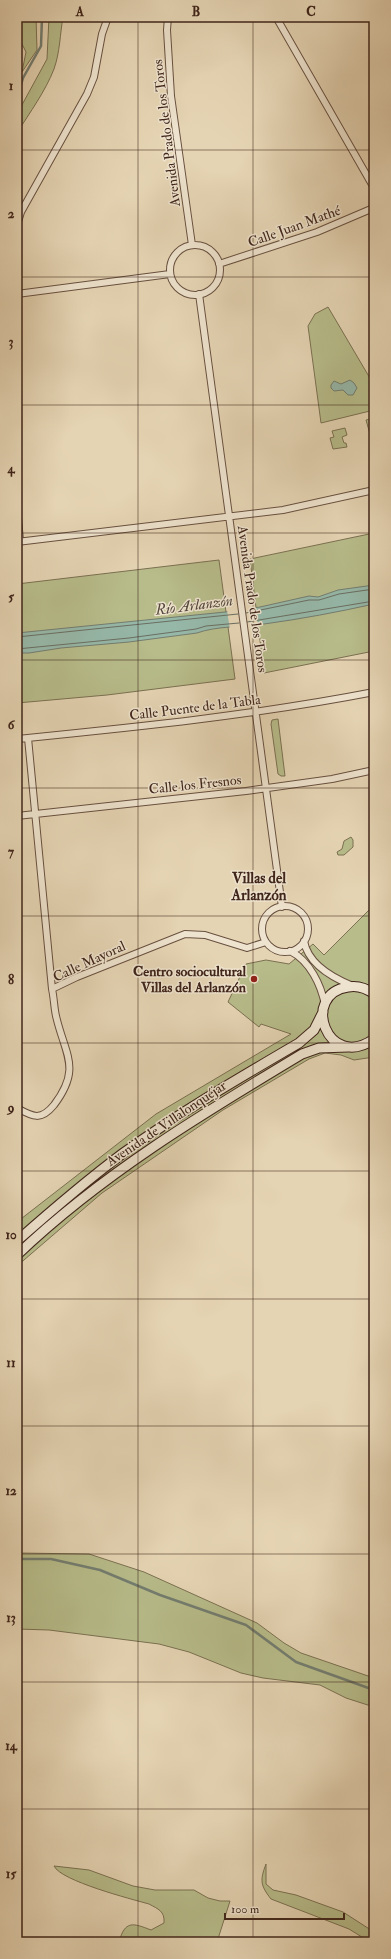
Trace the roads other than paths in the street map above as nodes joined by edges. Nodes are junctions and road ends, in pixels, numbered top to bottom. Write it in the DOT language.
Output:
graph roads {
  1 [pos="108,17"];
  2 [pos="168,17"];
  3 [pos="276,17"];
  4 [pos="374,188"];
  5 [pos="373,209"];
  6 [pos="17,225"];
  7 [pos="192,245"];
  8 [pos="218,264"];
  9 [pos="170,274"];
  10 [pos="17,294"];
  11 [pos="199,294"];
  12 [pos="374,490"];
  13 [pos="17,506"];
  14 [pos="229,517"];
  15 [pos="19,541"];
  16 [pos="374,692"];
  17 [pos="256,712"];
  18 [pos="28,738"];
  19 [pos="17,739"];
  20 [pos="374,770"];
  21 [pos="266,788"];
  22 [pos="36,814"];
  23 [pos="17,816"];
  24 [pos="282,907"];
  25 [pos="304,941"];
  26 [pos="266,942"];
  27 [pos="290,951"];
  28 [pos="353,986"];
  29 [pos="52,989"];
  30 [pos="372,992"];
  31 [pos="324,1009"];
  32 [pos="374,1039"];
  33 [pos="348,1047"];
  34 [pos="17,1108"];
  35 [pos="17,1241"];
  36 [pos="17,1255"];
  1 -- 6 [label="street"];
  2 -- 7 [label="street, Avenida Prado de los Toros"];
  3 -- 4 [label="street"];
  5 -- 8 [label="street, Calle Juan Mathé"];
  7 -- 8 [label="street"];
  7 -- 9 [label="street"];
  8 -- 11 [label="street"];
  9 -- 10 [label="street"];
  9 -- 11 [label="street"];
  11 -- 14 [label="street, Avenida Prado de los Toros"];
  12 -- 14 [label="street"];
  13 -- 15 [label="street"];
  14 -- 15 [label="street"];
  14 -- 17 [label="street, Avenida Prado de los Toros"];
  16 -- 17 [label="street, Calle Puente de la Tabla"];
  17 -- 18 [label="street, Calle Puente de la Tabla"];
  17 -- 21 [label="street, Avenida Prado de los Toros"];
  18 -- 19 [label="street, Calle Puente de la Tabla"];
  18 -- 22 [label="street"];
  20 -- 21 [label="street, Calle los Fresnos"];
  21 -- 22 [label="street, Calle los Fresnos"];
  21 -- 24 [label="street, Avenida Prado de los Toros"];
  22 -- 23 [label="street, Calle los Fresnos"];
  22 -- 29 [label="street"];
  24 -- 25 [label="street"];
  24 -- 26 [label="street"];
  25 -- 27 [label="street"];
  25 -- 28 [label="street"];
  26 -- 27 [label="street"];
  26 -- 29 [label="street, Calle Mayoral"];
  27 -- 31 [label="street"];
  28 -- 30 [label="street"];
  28 -- 31 [label="street, Avenida de Villalonquéjar"];
  29 -- 34 [label="street, Calle Mayoral"];
  31 -- 33 [label="street"];
  31 -- 35 [label="street, Avenida de Villalonquéjar"];
  32 -- 33 [label="street, Avenida de Villalonquéjar"];
  33 -- 36 [label="street, Avenida de Villalonquéjar"];
}
